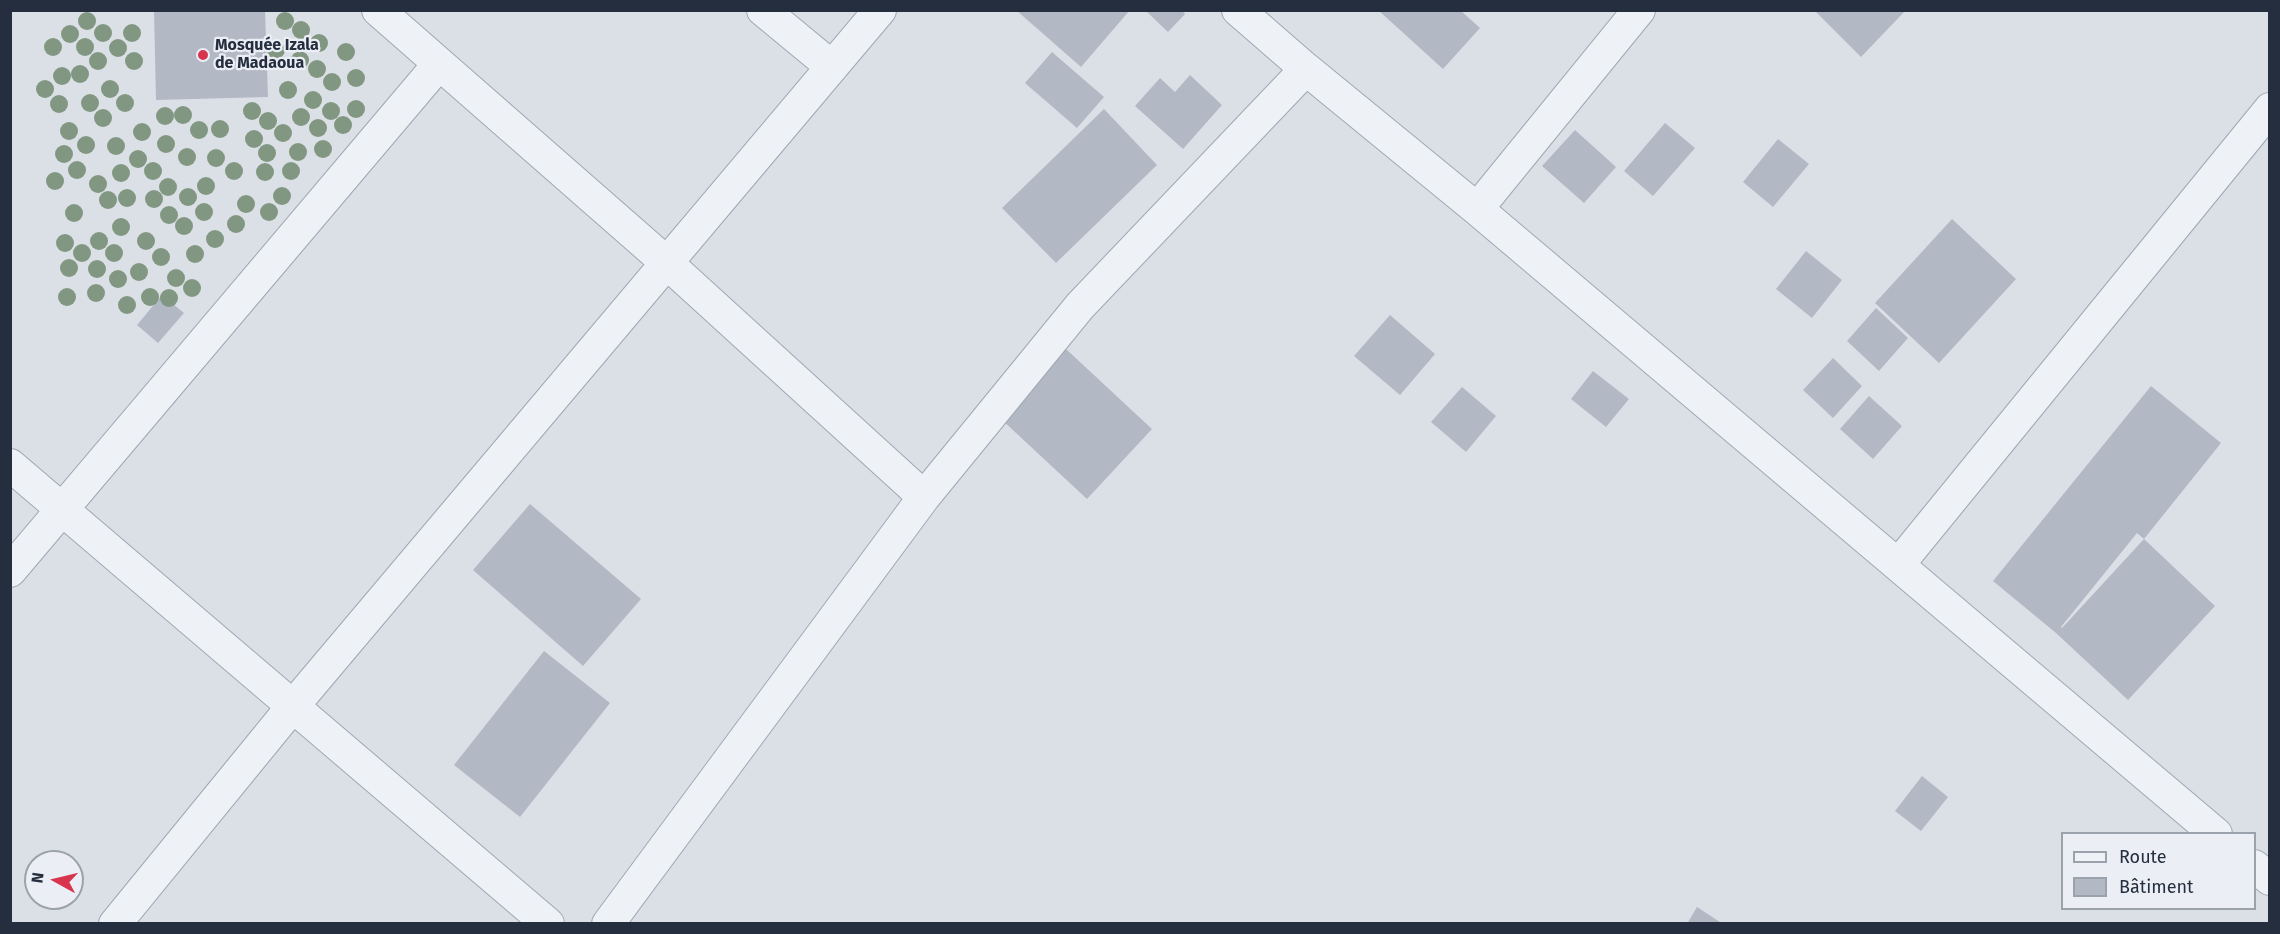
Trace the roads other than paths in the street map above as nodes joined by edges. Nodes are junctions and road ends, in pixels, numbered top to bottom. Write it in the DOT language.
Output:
graph roads {
  1 [pos="378,10"];
  2 [pos="763,10"];
  3 [pos="880,10"];
  4 [pos="1238,10"];
  5 [pos="1639,10"];
  6 [pos="439,64"];
  7 [pos="832,67"];
  8 [pos="1306,69"];
  9 [pos="2270,109"];
  10 [pos="1477,209"];
  11 [pos="667,263"];
  12 [pos="10,465"];
  13 [pos="924,497"];
  14 [pos="62,509"];
  15 [pos="1898,565"];
  16 [pos="10,571"];
  17 [pos="293,706"];
  18 [pos="2214,832"];
  19 [pos="2256,868"];
  20 [pos="2270,879"];
  21 [pos="115,924"];
  22 [pos="548,924"];
  23 [pos="608,924"];
  1 -- 6 [label="street"];
  2 -- 7 [label="street"];
  3 -- 7 [label="street"];
  4 -- 8 [label="street"];
  5 -- 10 [label="street"];
  6 -- 11 [label="street"];
  6 -- 14 [label="street"];
  7 -- 11 [label="street"];
  8 -- 10 [label="street"];
  8 -- 13 [label="street"];
  9 -- 15 [label="street"];
  10 -- 15 [label="street"];
  11 -- 13 [label="street"];
  11 -- 17 [label="street"];
  12 -- 14 [label="street"];
  13 -- 23 [label="street"];
  14 -- 16 [label="street"];
  14 -- 17 [label="street"];
  15 -- 18 [label="street"];
  17 -- 21 [label="street"];
  17 -- 22 [label="street"];
  19 -- 20 [label="street"];
}
